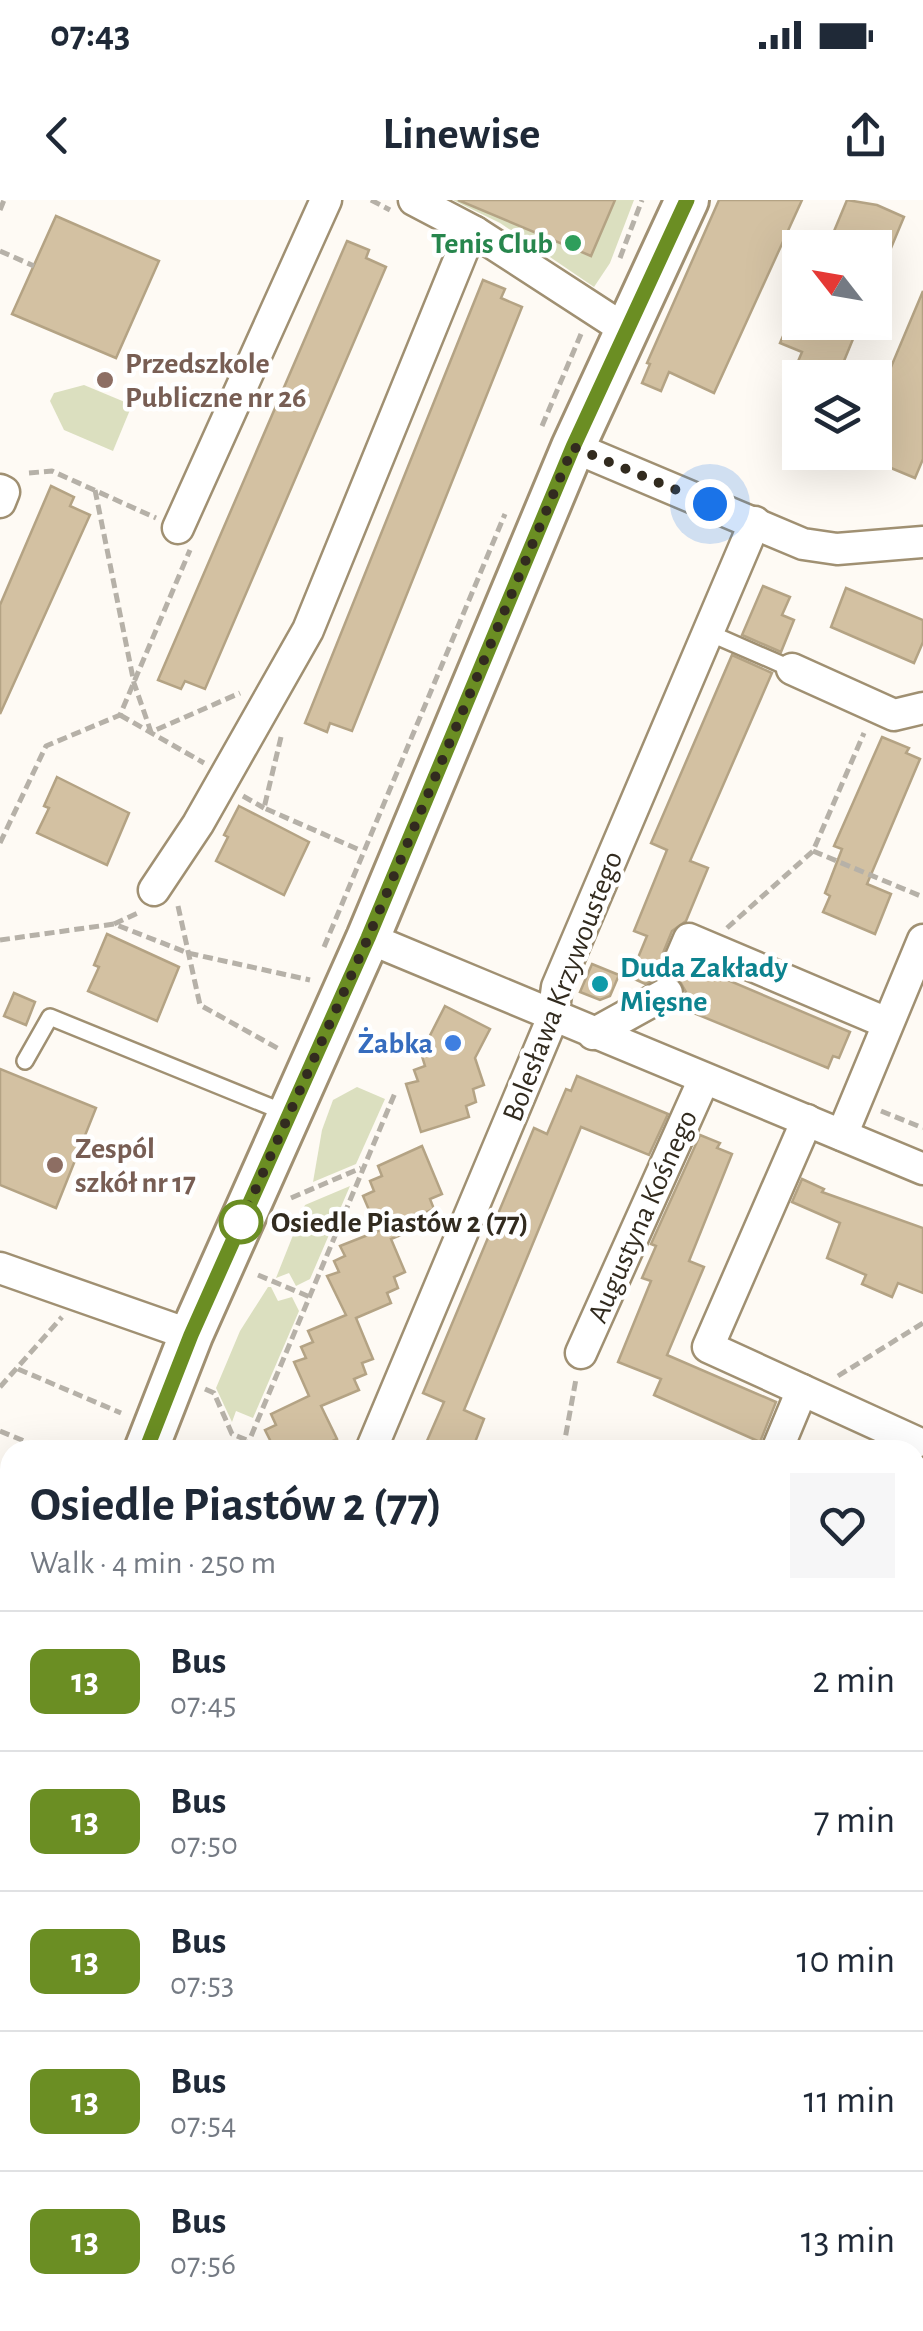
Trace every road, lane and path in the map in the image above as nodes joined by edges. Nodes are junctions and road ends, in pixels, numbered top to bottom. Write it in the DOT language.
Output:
graph roads {
  1 [pos="4,200"];
  2 [pos="326,200"];
  3 [pos="414,200"];
  4 [pos="642,200"];
  5 [pos="687,200"];
  6 [pos="0,210"];
  7 [pos="475,232"];
  8 [pos="0,251"];
  9 [pos="34,266"];
  10 [pos="609,319"];
  11 [pos="557,438"];
  12 [pos="29,473"];
  13 [pos="0,490"];
  14 [pos="95,490"];
  15 [pos="0,502"];
  16 [pos="510,502"];
  17 [pos="754,522"];
  18 [pos="178,528"];
  19 [pos="923,542"];
  20 [pos="707,632"];
  21 [pos="792,669"];
  22 [pos="268,702"];
  23 [pos="876,708"];
  24 [pos="923,708"];
  25 [pos="120,715"];
  26 [pos="151,732"];
  27 [pos="224,780"];
  28 [pos="264,808"];
  29 [pos="813,850"];
  30 [pos="161,878"];
  31 [pos="923,897"];
  32 [pos="368,938"];
  33 [pos="0,940"];
  34 [pos="923,940"];
  35 [pos="322,950"];
  36 [pos="188,954"];
  37 [pos="693,954"];
  38 [pos="310,980"];
  39 [pos="666,993"];
  40 [pos="553,1017"];
  41 [pos="887,1022"];
  42 [pos="594,1034"];
  43 [pos="279,1049"];
  44 [pos="25,1061"];
  45 [pos="704,1079"];
  46 [pos="395,1093"];
  47 [pos="855,1100"];
  48 [pos="290,1114"];
  49 [pos="807,1120"];
  50 [pos="923,1128"];
  51 [pos="842,1135"];
  52 [pos="364,1167"];
  53 [pos="923,1170"];
  54 [pos="291,1198"];
  55 [pos="0,1268"];
  56 [pos="258,1275"];
  57 [pos="80,1296"];
  58 [pos="310,1297"];
  59 [pos="923,1323"];
  60 [pos="191,1335"];
  61 [pos="581,1353"];
  62 [pos="17,1369"];
  63 [pos="198,1386"];
  64 [pos="0,1387"];
  65 [pos="806,1392"];
  66 [pos="121,1413"];
  67 [pos="917,1439"];
  68 [pos="150,1440"];
  69 [pos="247,1440"];
  70 [pos="249,1440"];
  71 [pos="376,1440"];
  72 [pos="566,1440"];
  73 [pos="782,1440"];
  1 -- 6 [label="path"];
  2 -- 18 [label="street"];
  3 -- 7 [label="street"];
  4 -- 10 [label="path"];
  5 -- 10 [label="street"];
  7 -- 10 [label="street"];
  7 -- 22 [label="street"];
  8 -- 9 [label="path"];
  10 -- 11 [label="street"];
  10 -- 11 [label="path"];
  11 -- 17 [label="street"];
  11 -- 32 [label="street"];
  12 -- 14 [label="path"];
  13 -- 15 [label="street"];
  14 -- 18 [label="path"];
  14 -- 26 [label="path"];
  16 -- 35 [label="path"];
  17 -- 19 [label="street"];
  17 -- 20 [label="street, Bolesława Krzywoustego"];
  20 -- 21 [label="lane"];
  20 -- 40 [label="street, Bolesława Krzywoustego"];
  21 -- 23 [label="street"];
  22 -- 26 [label="path"];
  22 -- 27 [label="street"];
  23 -- 24 [label="street"];
  23 -- 29 [label="path"];
  25 -- 26 [label="path"];
  26 -- 27 [label="path"];
  27 -- 28 [label="path"];
  27 -- 30 [label="street"];
  29 -- 31 [label="path"];
  29 -- 37 [label="path"];
  30 -- 36 [label="path"];
  32 -- 40 [label="street, Augustyna Kośnego"];
  32 -- 48 [label="street"];
  33 -- 36 [label="path"];
  34 -- 41 [label="street"];
  36 -- 38 [label="path"];
  36 -- 43 [label="path"];
  37 -- 41 [label="street"];
  39 -- 42 [label="street"];
  40 -- 42 [label="street, Augustyna Kośnego"];
  40 -- 71 [label="street, Bolesława Krzywoustego"];
  41 -- 47 [label="street"];
  42 -- 45 [label="street, Augustyna Kośnego"];
  44 -- 48 [label="lane"];
  45 -- 49 [label="street, Augustyna Kośnego"];
  45 -- 61 [label="street, Augustyna Kośnego"];
  46 -- 52 [label="path"];
  47 -- 50 [label="path"];
  47 -- 51 [label="street"];
  48 -- 60 [label="street"];
  49 -- 51 [label="street, Augustyna Kośnego"];
  49 -- 65 [label="street"];
  51 -- 53 [label="street, Augustyna Kośnego"];
  52 -- 54 [label="path"];
  52 -- 58 [label="path"];
  55 -- 57 [label="street"];
  56 -- 58 [label="path"];
  57 -- 60 [label="street"];
  57 -- 62 [label="path"];
  58 -- 70 [label="path"];
  59 -- 65 [label="path"];
  60 -- 68 [label="street"];
  61 -- 72 [label="path"];
  62 -- 64 [label="path"];
  62 -- 66 [label="path"];
  63 -- 69 [label="path"];
  65 -- 67 [label="street"];
  65 -- 73 [label="street"];
}
